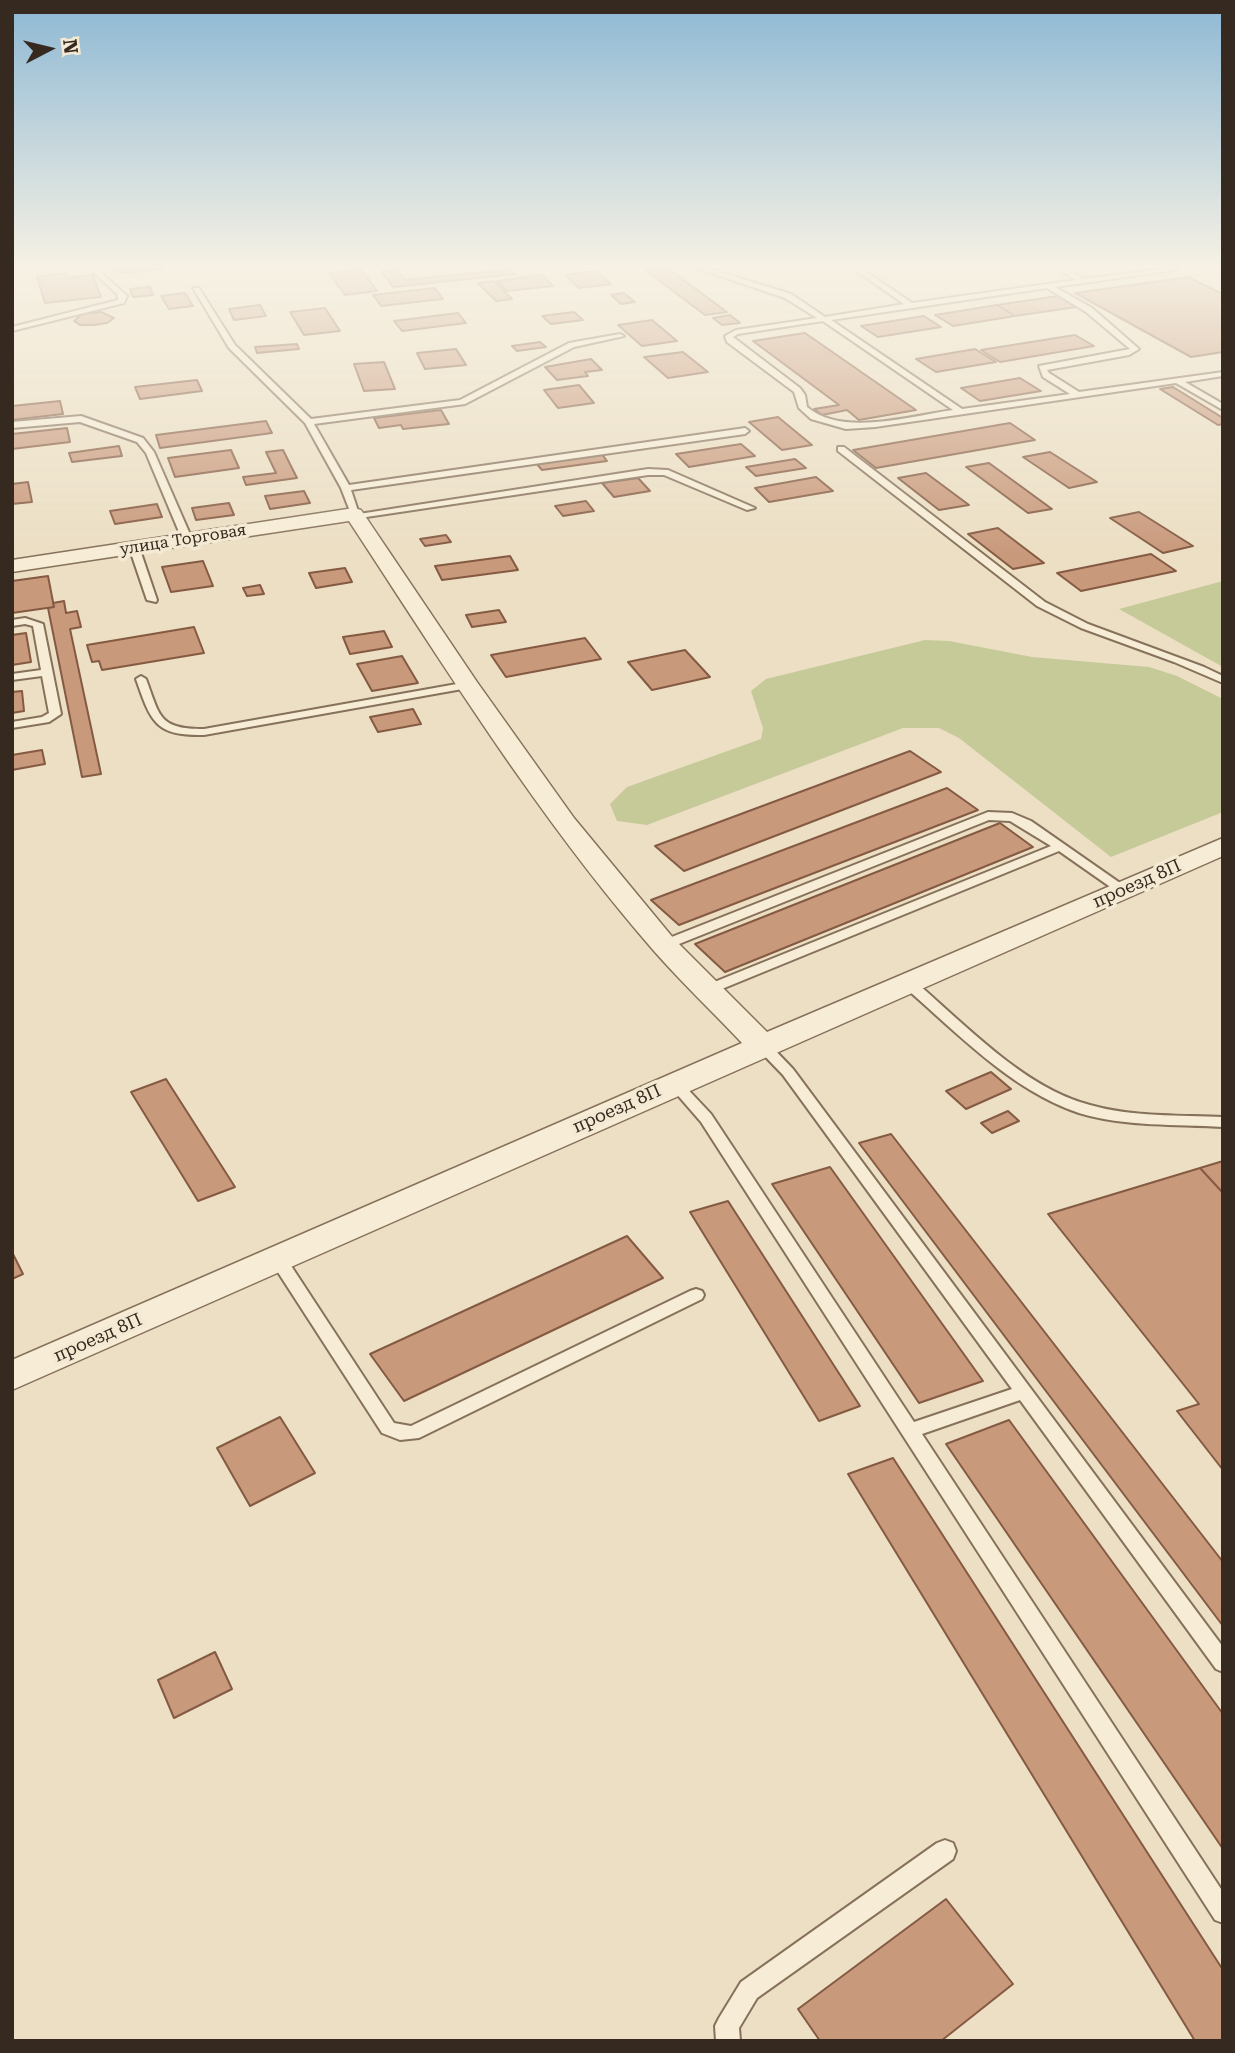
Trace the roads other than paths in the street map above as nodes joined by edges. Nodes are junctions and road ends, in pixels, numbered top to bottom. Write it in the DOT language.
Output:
graph roads {
  1 [pos="249,363"];
  2 [pos="538,363"];
  3 [pos="761,363"];
  4 [pos="889,363"];
  5 [pos="1072,363"];
  6 [pos="1223,374"];
  7 [pos="1178,381"];
  8 [pos="1076,394"];
  9 [pos="1223,408"];
  10 [pos="958,410"];
  11 [pos="309,422"];
  12 [pos="12,425"];
  13 [pos="745,431"];
  14 [pos="841,449"];
  15 [pos="346,488"];
  16 [pos="750,508"];
  17 [pos="355,515"];
  18 [pos="187,539"];
  19 [pos="134,547"];
  20 [pos="12,566"];
  21 [pos="152,600"];
  22 [pos="12,623"];
  23 [pos="48,672"];
  24 [pos="12,677"];
  25 [pos="141,679"];
  26 [pos="1223,680"];
  27 [pos="468,685"];
  28 [pos="12,725"];
  29 [pos="1223,846"];
  30 [pos="1059,847"];
  31 [pos="1124,890"];
  32 [pos="664,945"];
  33 [pos="907,982"];
  34 [pos="707,990"];
  35 [pos="763,1046"];
  36 [pos="675,1083"];
  37 [pos="1223,1122"];
  38 [pos="278,1259"];
  39 [pos="696,1295"];
  40 [pos="12,1376"];
  41 [pos="1023,1392"];
  42 [pos="910,1431"];
  43 [pos="1223,1663"];
  44 [pos="945,1851"];
  45 [pos="1223,1913"];
  46 [pos="727,2041"];
  1 -- 11 [label="lane"];
  2 -- 11 [label="lane"];
  3 -- 10 [label="lane"];
  4 -- 10 [label="lane"];
  5 -- 8 [label="lane"];
  6 -- 7 [label="lane"];
  7 -- 8 [label="lane"];
  7 -- 9 [label="lane"];
  8 -- 10 [label="lane"];
  11 -- 15 [label="lane"];
  12 -- 18 [label="lane"];
  13 -- 15 [label="lane"];
  14 -- 26 [label="lane"];
  15 -- 17 [label="lane"];
  16 -- 17 [label="lane"];
  17 -- 18 [label="street, улица Торговая"];
  17 -- 27 [label="street"];
  18 -- 19 [label="street, улица Торговая"];
  19 -- 20 [label="street, улица Торговая"];
  19 -- 21 [label="lane"];
  22 -- 23 [label="lane"];
  23 -- 24 [label="lane"];
  23 -- 28 [label="lane"];
  25 -- 27 [label="lane"];
  27 -- 32 [label="street"];
  29 -- 31 [label="street, проезд 8П"];
  30 -- 31 [label="lane"];
  30 -- 32 [label="lane"];
  30 -- 34 [label="lane"];
  31 -- 33 [label="street, проезд 8П"];
  32 -- 34 [label="street"];
  33 -- 35 [label="street, проезд 8П"];
  33 -- 37 [label="lane"];
  34 -- 35 [label="street"];
  35 -- 36 [label="street, проезд 8П"];
  35 -- 41 [label="lane"];
  36 -- 38 [label="street, проезд 8П"];
  36 -- 42 [label="lane"];
  38 -- 39 [label="lane"];
  38 -- 40 [label="street, проезд 8П"];
  41 -- 42 [label="lane"];
  41 -- 43 [label="lane"];
  42 -- 45 [label="lane"];
  44 -- 46 [label="lane"];
}
